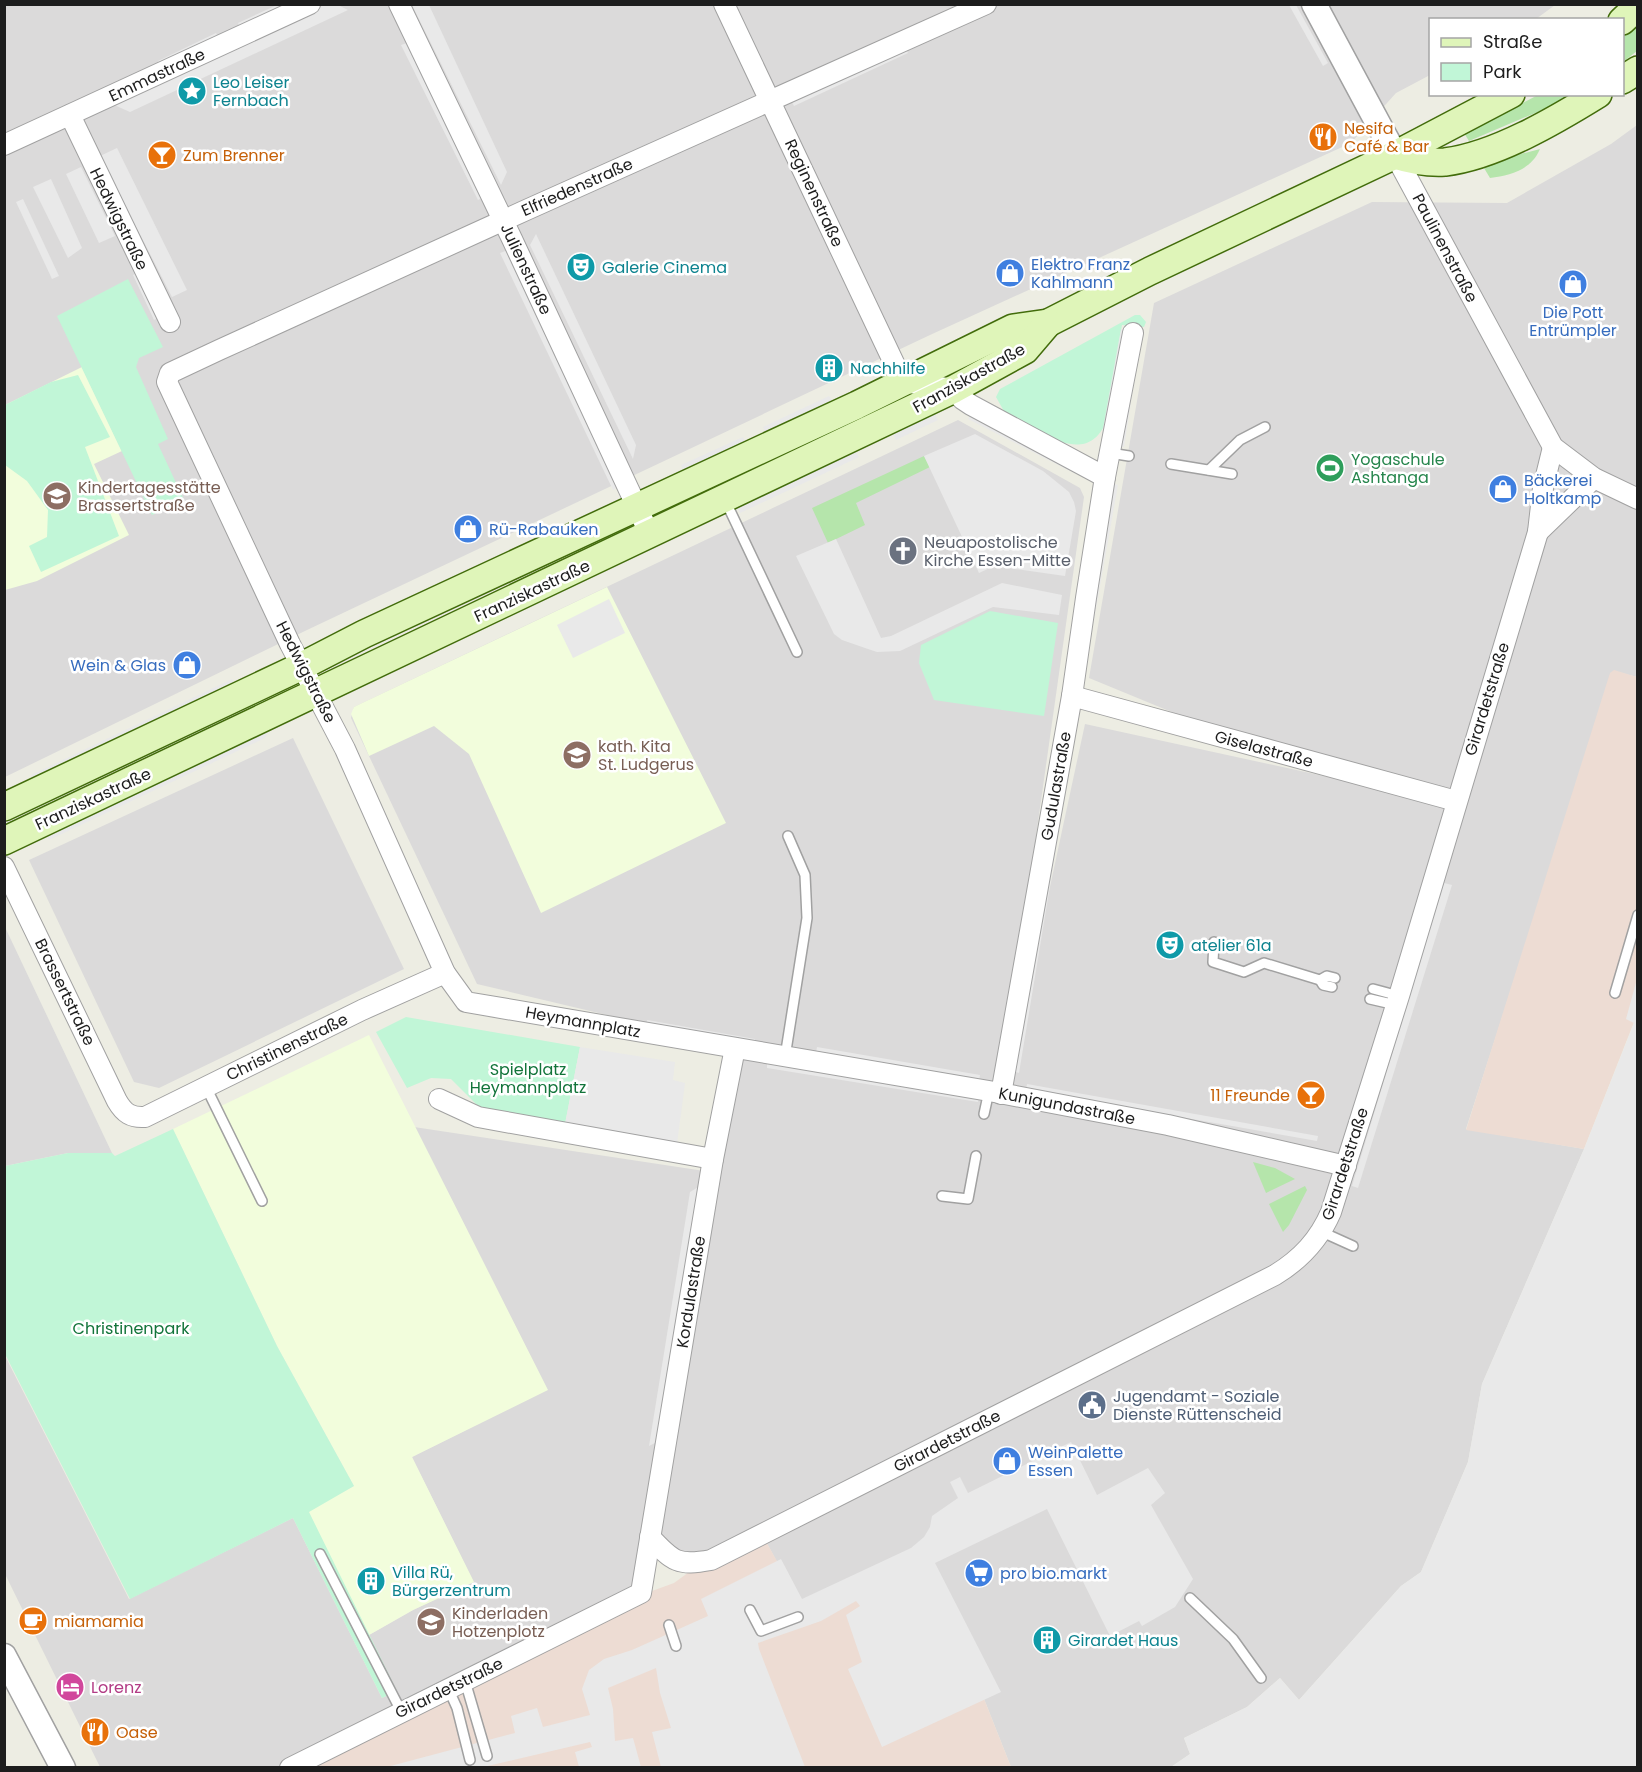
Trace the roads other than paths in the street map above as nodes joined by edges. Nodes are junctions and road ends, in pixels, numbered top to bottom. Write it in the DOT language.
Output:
graph roads {
  1 [pos="310,4"];
  2 [pos="399,4"];
  3 [pos="724,4"];
  4 [pos="986,4"];
  5 [pos="1314,4"];
  6 [pos="1638,6"];
  7 [pos="1624,20"];
  8 [pos="1638,70"];
  9 [pos="1624,79"];
  10 [pos="1507,96"];
  11 [pos="1595,96"];
  12 [pos="770,101"];
  13 [pos="70,115"];
  14 [pos="5,144"];
  15 [pos="1395,155"];
  16 [pos="503,220"];
  17 [pos="170,322"];
  18 [pos="1048,323"];
  19 [pos="1133,333"];
  20 [pos="170,373"];
  21 [pos="903,382"];
  22 [pos="954,389"];
  23 [pos="1265,427"];
  24 [pos="1553,447"];
  25 [pos="1171,464"];
  26 [pos="1209,470"];
  27 [pos="1232,474"];
  28 [pos="1106,477"];
  29 [pos="1594,478"];
  30 [pos="718,486"];
  31 [pos="1635,494"];
  32 [pos="637,506"];
  33 [pos="1538,532"];
  34 [pos="650,534"];
  35 [pos="797,652"];
  36 [pos="302,666"];
  37 [pos="317,693"];
  38 [pos="1072,696"];
  39 [pos="1456,801"];
  40 [pos="4,807"];
  41 [pos="788,836"];
  42 [pos="4,841"];
  43 [pos="4,867"];
  44 [pos="1638,915"];
  45 [pos="1214,942"];
  46 [pos="445,973"];
  47 [pos="1333,983"];
  48 [pos="1373,989"];
  49 [pos="1615,993"];
  50 [pos="1370,999"];
  51 [pos="1397,1000"];
  52 [pos="735,1048"];
  53 [pos="785,1057"];
  54 [pos="206,1087"];
  55 [pos="995,1093"];
  56 [pos="439,1099"];
  57 [pos="984,1114"];
  58 [pos="129,1115"];
  59 [pos="976,1156"];
  60 [pos="713,1159"];
  61 [pos="1346,1166"];
  62 [pos="942,1196"];
  63 [pos="262,1201"];
  64 [pos="1322,1232"];
  65 [pos="1353,1246"];
  66 [pos="650,1537"];
  67 [pos="320,1554"];
  68 [pos="641,1593"];
  69 [pos="1190,1598"];
  70 [pos="750,1610"];
  71 [pos="798,1617"];
  72 [pos="669,1625"];
  73 [pos="676,1646"];
  74 [pos="4,1656"];
  75 [pos="1262,1678"];
  76 [pos="457,1684"];
  77 [pos="401,1711"];
  78 [pos="487,1756"];
  79 [pos="470,1760"];
  80 [pos="63,1767"];
  81 [pos="290,1767"];
  1 -- 13 [label="street, Emmastraße"];
  2 -- 16 [label="street, Julienstraße"];
  3 -- 12 [label="street, Reginenstraße"];
  4 -- 12 [label="street, Elfriedenstraße"];
  5 -- 15 [label="street, Paulinenstraße"];
  6 -- 7 [label="main road"];
  8 -- 9 [label="main road"];
  10 -- 15 [label="main road, Franziskastraße"];
  11 -- 15 [label="main road"];
  12 -- 16 [label="street, Elfriedenstraße"];
  12 -- 21 [label="street, Reginenstraße"];
  13 -- 14 [label="street, Emmastraße"];
  13 -- 17 [label="street, Hedwigstraße"];
  15 -- 18 [label="main road, Franziskastraße"];
  15 -- 24 [label="street, Paulinenstraße"];
  16 -- 20 [label="street, Elfriedenstraße"];
  16 -- 32 [label="street, Julienstraße"];
  18 -- 21 [label="main road, Franziskastraße"];
  18 -- 22 [label="main road, Franziskastraße"];
  19 -- 28 [label="street, Gudulastraße"];
  20 -- 36 [label="street, Hedwigstraße"];
  21 -- 22 [label="street"];
  21 -- 30 [label="main road, Franziskastraße"];
  22 -- 28 [label="street"];
  22 -- 30 [label="main road, Franziskastraße"];
  23 -- 26 [label="lane"];
  24 -- 29 [label="street, Paulinenstraße"];
  24 -- 33 [label="street, Girardetstraße"];
  25 -- 26 [label="lane"];
  26 -- 27 [label="lane"];
  28 -- 38 [label="street, Gudulastraße"];
  29 -- 31 [label="street, Paulinenstraße"];
  29 -- 33 [label="street, Girardetstraße"];
  30 -- 32 [label="main road, Franziskastraße"];
  30 -- 34 [label="main road, Franziskastraße"];
  30 -- 35 [label="lane"];
  32 -- 34 [label="street, Julienstraße"];
  32 -- 36 [label="main road, Franziskastraße"];
  33 -- 39 [label="street, Girardetstraße"];
  34 -- 37 [label="main road, Franziskastraße"];
  36 -- 37 [label="street, Hedwigstraße"];
  36 -- 40 [label="main road, Franziskastraße"];
  37 -- 42 [label="main road, Franziskastraße"];
  37 -- 46 [label="street, Hedwigstraße"];
  38 -- 39 [label="street, Giselastraße"];
  38 -- 55 [label="street, Gudulastraße"];
  39 -- 51 [label="street, Girardetstraße"];
  41 -- 53 [label="lane"];
  43 -- 58 [label="street, Brassertstraße"];
  44 -- 49 [label="lane"];
  45 -- 47 [label="lane"];
  46 -- 52 [label="street, Heymannplatz"];
  46 -- 54 [label="street, Christinenstraße"];
  48 -- 51 [label="lane"];
  50 -- 51 [label="lane"];
  51 -- 61 [label="street, Girardetstraße"];
  52 -- 53 [label="street, Kunigundastraße"];
  52 -- 60 [label="street, Kordulastraße"];
  53 -- 55 [label="street, Kunigundastraße"];
  54 -- 58 [label="street, Christinenstraße"];
  54 -- 63 [label="lane"];
  55 -- 57 [label="lane"];
  55 -- 61 [label="street, Kunigundastraße"];
  56 -- 60 [label="street"];
  59 -- 62 [label="lane"];
  60 -- 66 [label="street, Kordulastraße"];
  61 -- 64 [label="street, Girardetstraße"];
  64 -- 65 [label="lane"];
  64 -- 66 [label="street, Girardetstraße"];
  66 -- 68 [label="street, Kordulastraße"];
  67 -- 77 [label="lane"];
  68 -- 76 [label="street, Girardetstraße"];
  69 -- 75 [label="lane"];
  70 -- 71 [label="lane"];
  72 -- 73 [label="lane"];
  74 -- 80 [label="street"];
  76 -- 77 [label="street, Girardetstraße"];
  76 -- 78 [label="lane"];
  76 -- 79 [label="lane"];
  77 -- 81 [label="street, Girardetstraße"];
}
